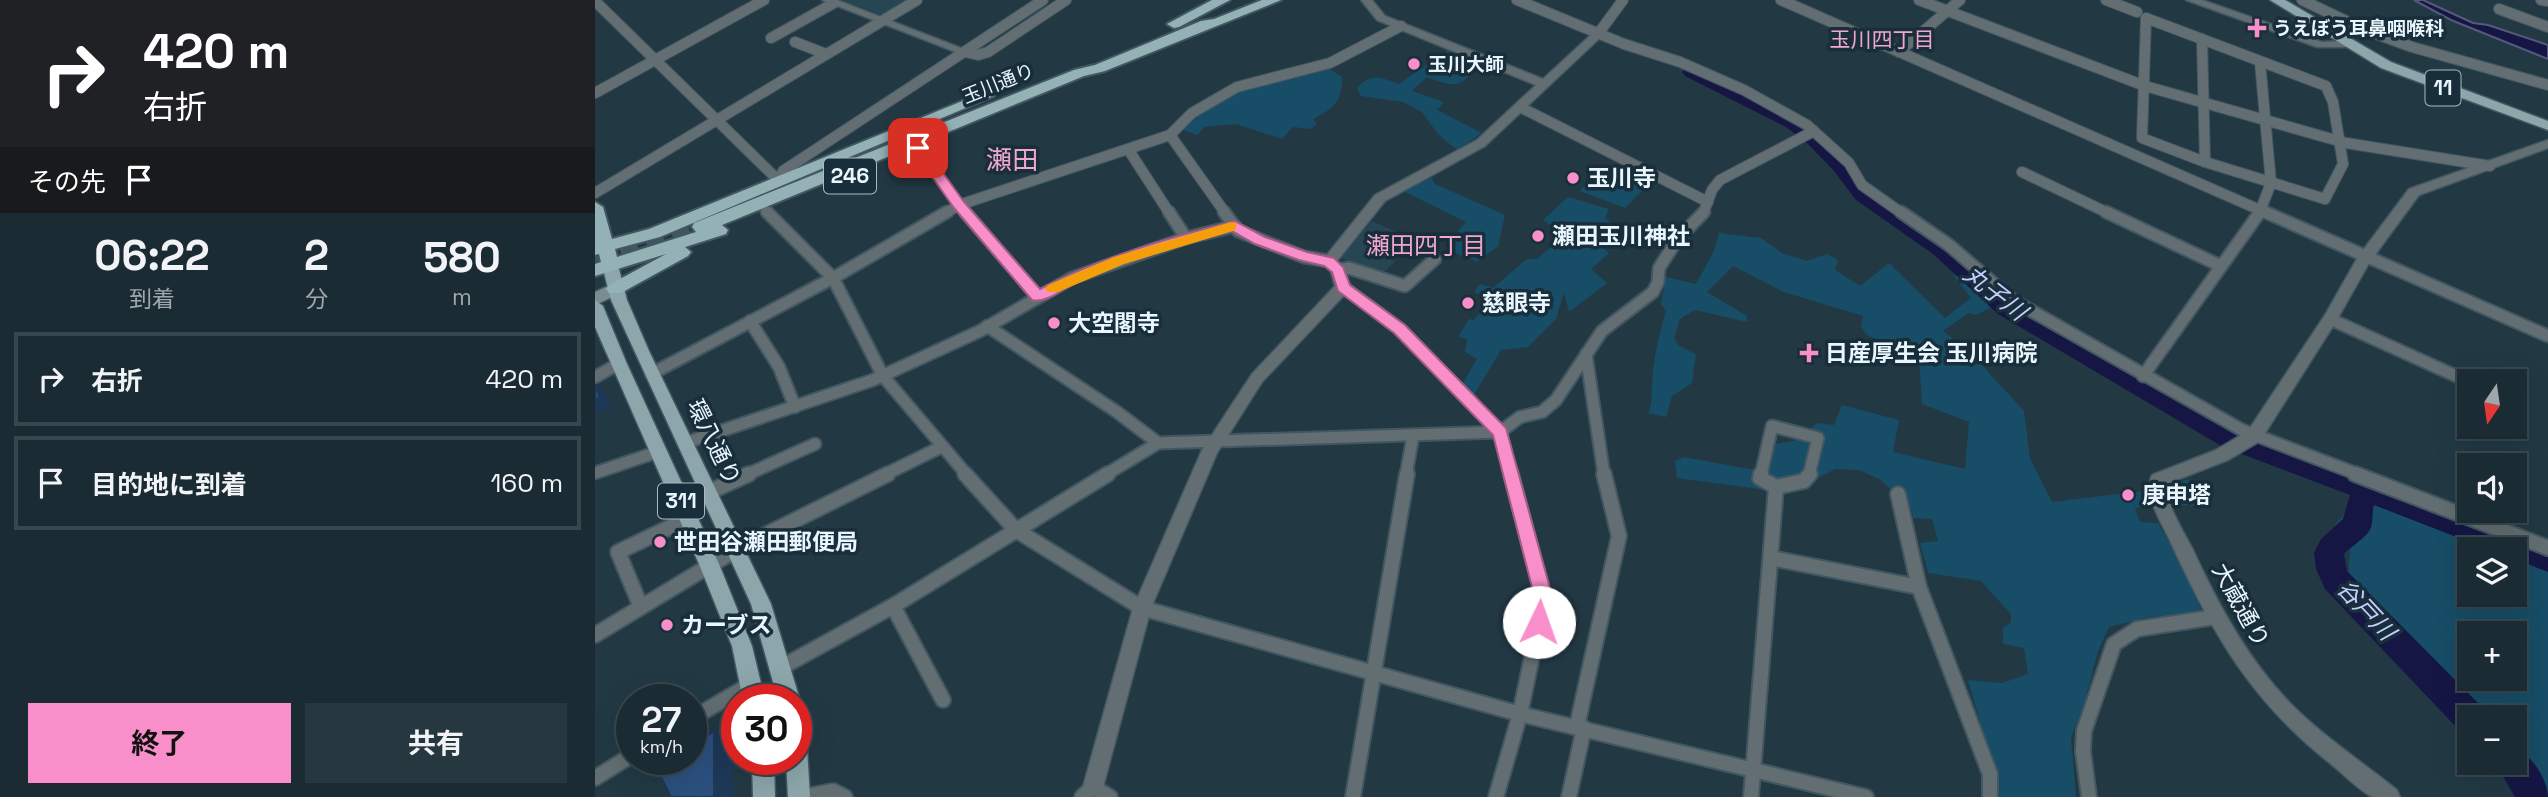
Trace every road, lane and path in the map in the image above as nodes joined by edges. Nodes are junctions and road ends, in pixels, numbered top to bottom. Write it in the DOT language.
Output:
graph roads {
  1 [pos="608,0"];
  2 [pos="764,0"];
  3 [pos="917,0"];
  4 [pos="1043,0"];
  5 [pos="1064,0"];
  6 [pos="1222,0"];
  7 [pos="1237,0"];
  8 [pos="1257,0"];
  9 [pos="1274,0"];
  10 [pos="1366,0"];
  11 [pos="1517,0"];
  12 [pos="1623,0"];
  13 [pos="1781,0"];
  14 [pos="1919,0"];
  15 [pos="1960,0"];
  16 [pos="2106,0"];
  17 [pos="2191,0"];
  18 [pos="2276,0"];
  19 [pos="2302,0"];
  20 [pos="2541,0"];
  21 [pos="830,1"];
  22 [pos="2548,1"];
  23 [pos="596,5"];
  24 [pos="2499,9"];
  25 [pos="1946,11"];
  26 [pos="2137,12"];
  27 [pos="1200,19"];
  28 [pos="882,21"];
  29 [pos="1401,26"];
  30 [pos="2548,27"];
  31 [pos="1595,36"];
  32 [pos="771,38"];
  33 [pos="2202,39"];
  34 [pos="795,42"];
  35 [pos="2347,44"];
  36 [pos="965,52"];
  37 [pos="1899,52"];
  38 [pos="826,54"];
  39 [pos="654,60"];
  40 [pos="2260,62"];
  41 [pos="1093,63"];
  42 [pos="1545,84"];
  43 [pos="2548,85"];
  44 [pos="2145,86"];
  45 [pos="595,93"];
  46 [pos="2203,102"];
  47 [pos="1520,107"];
  48 [pos="716,120"];
  49 [pos="2266,120"];
  50 [pos="2546,123"];
  51 [pos="1812,132"];
  52 [pos="1170,135"];
  53 [pos="2337,140"];
  54 [pos="1797,141"];
  55 [pos="918,148"];
  56 [pos="1128,149"];
  57 [pos="2546,149"];
  58 [pos="2205,162"];
  59 [pos="2490,166"];
  60 [pos="2022,172"];
  61 [pos="779,181"];
  62 [pos="2271,183"];
  63 [pos="595,193"];
  64 [pos="1707,202"];
  65 [pos="959,205"];
  66 [pos="595,207"];
  67 [pos="766,211"];
  68 [pos="2262,212"];
  69 [pos="736,224"];
  70 [pos="697,225"];
  71 [pos="1235,226"];
  72 [pos="1186,238"];
  73 [pos="601,248"];
  74 [pos="2366,257"];
  75 [pos="1435,259"];
  76 [pos="2221,266"];
  77 [pos="602,268"];
  78 [pos="1337,273"];
  79 [pos="833,278"];
  80 [pos="615,289"];
  81 [pos="1038,297"];
  82 [pos="595,299"];
  83 [pos="595,306"];
  84 [pos="2330,320"];
  85 [pos="750,321"];
  86 [pos="987,327"];
  87 [pos="2548,337"];
  88 [pos="1586,354"];
  89 [pos="618,364"];
  90 [pos="651,374"];
  91 [pos="883,376"];
  92 [pos="2143,376"];
  93 [pos="2456,376"];
  94 [pos="595,377"];
  95 [pos="796,407"];
  96 [pos="1500,432"];
  97 [pos="1413,436"];
  98 [pos="2248,440"];
  99 [pos="1214,442"];
  100 [pos="685,443"];
  101 [pos="1158,443"];
  102 [pos="815,444"];
  103 [pos="941,447"];
  104 [pos="660,451"];
  105 [pos="595,473"];
  106 [pos="1776,486"];
  107 [pos="709,492"];
  108 [pos="1898,494"];
  109 [pos="689,518"];
  110 [pos="1016,530"];
  111 [pos="2548,548"];
  112 [pos="737,549"];
  113 [pos="1771,558"];
  114 [pos="709,564"];
  115 [pos="1919,587"];
  116 [pos="893,606"];
  117 [pos="641,607"];
  118 [pos="1142,608"];
  119 [pos="2215,617"];
  120 [pos="595,635"];
  121 [pos="780,668"];
  122 [pos="1374,673"];
  123 [pos="750,684"];
  124 [pos="784,684"];
  125 [pos="943,700"];
  126 [pos="1520,714"];
  127 [pos="1580,727"];
  128 [pos="616,765"];
  129 [pos="1753,770"];
  130 [pos="763,775"];
  131 [pos="798,775"];
  132 [pos="595,778"];
  133 [pos="1088,792"];
  134 [pos="764,797"];
  135 [pos="800,797"];
  136 [pos="845,797"];
  137 [pos="1110,797"];
  138 [pos="1353,797"];
  139 [pos="1496,797"];
  140 [pos="1569,797"];
  141 [pos="1751,797"];
  142 [pos="1866,797"];
  143 [pos="1990,797"];
  144 [pos="2089,797"];
  145 [pos="2390,797"];
  1 -- 23 [label="street"];
  2 -- 39 [label="street"];
  3 -- 28 [label="street"];
  4 -- 36 [label="street"];
  5 -- 36 [label="street"];
  6 -- 27 [label="highway, 玉川通り / 246"];
  7 -- 27 [label="highway, 246"];
  8 -- 27 [label="highway, 246"];
  9 -- 27 [label="highway, 玉川通り / 246"];
  10 -- 29 [label="street"];
  11 -- 31 [label="street"];
  12 -- 31 [label="street"];
  13 -- 37 [label="street"];
  14 -- 25 [label="street"];
  15 -- 25 [label="street"];
  16 -- 26 [label="street"];
  17 -- 35 [label="street"];
  18 -- 35 [label="main road, 11"];
  19 -- 43 [label="street"];
  20 -- 22 [label="street"];
  21 -- 28 [label="street"];
  21 -- 32 [label="street"];
  23 -- 39 [label="street"];
  24 -- 30 [label="street"];
  25 -- 37 [label="street"];
  25 -- 44 [label="street"];
  27 -- 41 [label="highway, 玉川通り / 246"];
  28 -- 36 [label="street"];
  28 -- 38 [label="street"];
  29 -- 42 [label="street"];
  29 -- 52 [label="street"];
  31 -- 42 [label="street"];
  31 -- 51 [label="street"];
  33 -- 40 [label="street"];
  33 -- 44 [label="street"];
  33 -- 46 [label="street"];
  34 -- 38 [label="street"];
  35 -- 50 [label="main road, 11"];
  36 -- 61 [label="street"];
  37 -- 68 [label="street"];
  38 -- 48 [label="street"];
  39 -- 45 [label="street"];
  39 -- 48 [label="street"];
  40 -- 49 [label="street"];
  40 -- 53 [label="street"];
  41 -- 55 [label="highway, 246"];
  41 -- 61 [label="highway, 246"];
  41 -- 70 [label="highway, 玉川通り / 246"];
  42 -- 47 [label="street"];
  44 -- 46 [label="street"];
  44 -- 58 [label="street"];
  46 -- 49 [label="street"];
  46 -- 58 [label="street"];
  47 -- 64 [label="street"];
  47 -- 78 [label="street"];
  48 -- 61 [label="street"];
  48 -- 63 [label="street"];
  49 -- 53 [label="street"];
  49 -- 62 [label="street"];
  51 -- 54 [label="street"];
  51 -- 92 [label="street"];
  52 -- 56 [label="street"];
  52 -- 71 [label="street"];
  53 -- 59 [label="street"];
  53 -- 62 [label="street"];
  54 -- 64 [label="street"];
  55 -- 65 [label="street"];
  55 -- 67 [label="highway, 246"];
  56 -- 65 [label="street"];
  56 -- 72 [label="street"];
  57 -- 59 [label="street"];
  58 -- 62 [label="street"];
  59 -- 74 [label="street"];
  60 -- 76 [label="street"];
  61 -- 70 [label="highway, 246"];
  62 -- 68 [label="street"];
  64 -- 88 [label="street"];
  65 -- 79 [label="street"];
  65 -- 81 [label="street"];
  66 -- 73 [label="highway, 環八通り"];
  67 -- 69 [label="highway, 246"];
  67 -- 79 [label="street"];
  68 -- 74 [label="street"];
  68 -- 76 [label="street"];
  69 -- 70 [label="highway, 246"];
  69 -- 80 [label="highway"];
  70 -- 73 [label="highway, 246"];
  70 -- 77 [label="highway, 246"];
  71 -- 72 [label="street"];
  71 -- 78 [label="street"];
  72 -- 81 [label="street"];
  73 -- 77 [label="highway, 環八通り"];
  74 -- 84 [label="street"];
  74 -- 87 [label="street"];
  75 -- 78 [label="street"];
  76 -- 92 [label="street"];
  77 -- 80 [label="main road, 環八通り / 311"];
  78 -- 96 [label="street"];
  78 -- 99 [label="street"];
  79 -- 85 [label="street"];
  79 -- 91 [label="street"];
  80 -- 82 [label="main road"];
  80 -- 90 [label="main road, 環八通り / 311"];
  81 -- 86 [label="street"];
  83 -- 89 [label="main road, 311"];
  84 -- 93 [label="street"];
  84 -- 98 [label="street"];
  85 -- 90 [label="street"];
  85 -- 95 [label="street"];
  86 -- 91 [label="street"];
  86 -- 101 [label="street"];
  88 -- 96 [label="street"];
  88 -- 127 [label="street"];
  89 -- 94 [label="street"];
  89 -- 104 [label="main road, 311"];
  90 -- 100 [label="main road, 環八通り / 311"];
  91 -- 95 [label="street"];
  91 -- 103 [label="street"];
  92 -- 98 [label="street"];
  95 -- 100 [label="street"];
  96 -- 97 [label="street"];
  96 -- 126 [label="street"];
  97 -- 99 [label="street"];
  97 -- 122 [label="street"];
  98 -- 111 [label="street"];
  98 -- 119 [label="street, 大蔵通り"];
  99 -- 101 [label="street"];
  99 -- 118 [label="street"];
  100 -- 107 [label="main road, 環八通り / 311"];
  101 -- 110 [label="street"];
  102 -- 107 [label="street"];
  103 -- 110 [label="street"];
  103 -- 112 [label="street"];
  104 -- 105 [label="street"];
  104 -- 109 [label="main road, 311"];
  106 -- 106 [label="street"];
  106 -- 113 [label="street"];
  107 -- 112 [label="main road, 環八通り / 311"];
  108 -- 115 [label="street"];
  109 -- 114 [label="main road, 311"];
  109 -- 117 [label="street"];
  110 -- 116 [label="street"];
  110 -- 118 [label="street"];
  112 -- 114 [label="street"];
  112 -- 121 [label="main road, 環八通り / 311"];
  113 -- 115 [label="street"];
  113 -- 129 [label="street"];
  114 -- 117 [label="street"];
  114 -- 123 [label="main road, 311"];
  115 -- 143 [label="street"];
  116 -- 121 [label="street"];
  116 -- 125 [label="street"];
  117 -- 120 [label="street"];
  118 -- 122 [label="street"];
  118 -- 133 [label="street"];
  119 -- 144 [label="street"];
  119 -- 145 [label="street, 大蔵通り"];
  121 -- 124 [label="main road, 環八通り / 311"];
  122 -- 126 [label="street"];
  122 -- 138 [label="street"];
  126 -- 127 [label="street"];
  126 -- 139 [label="street"];
  127 -- 129 [label="street"];
  127 -- 140 [label="street"];
  128 -- 132 [label="street"];
  129 -- 141 [label="street"];
  129 -- 142 [label="street"];
  130 -- 134 [label="main road"];
  131 -- 135 [label="main road"];
  133 -- 137 [label="street"];
  135 -- 136 [label="street"];
}
